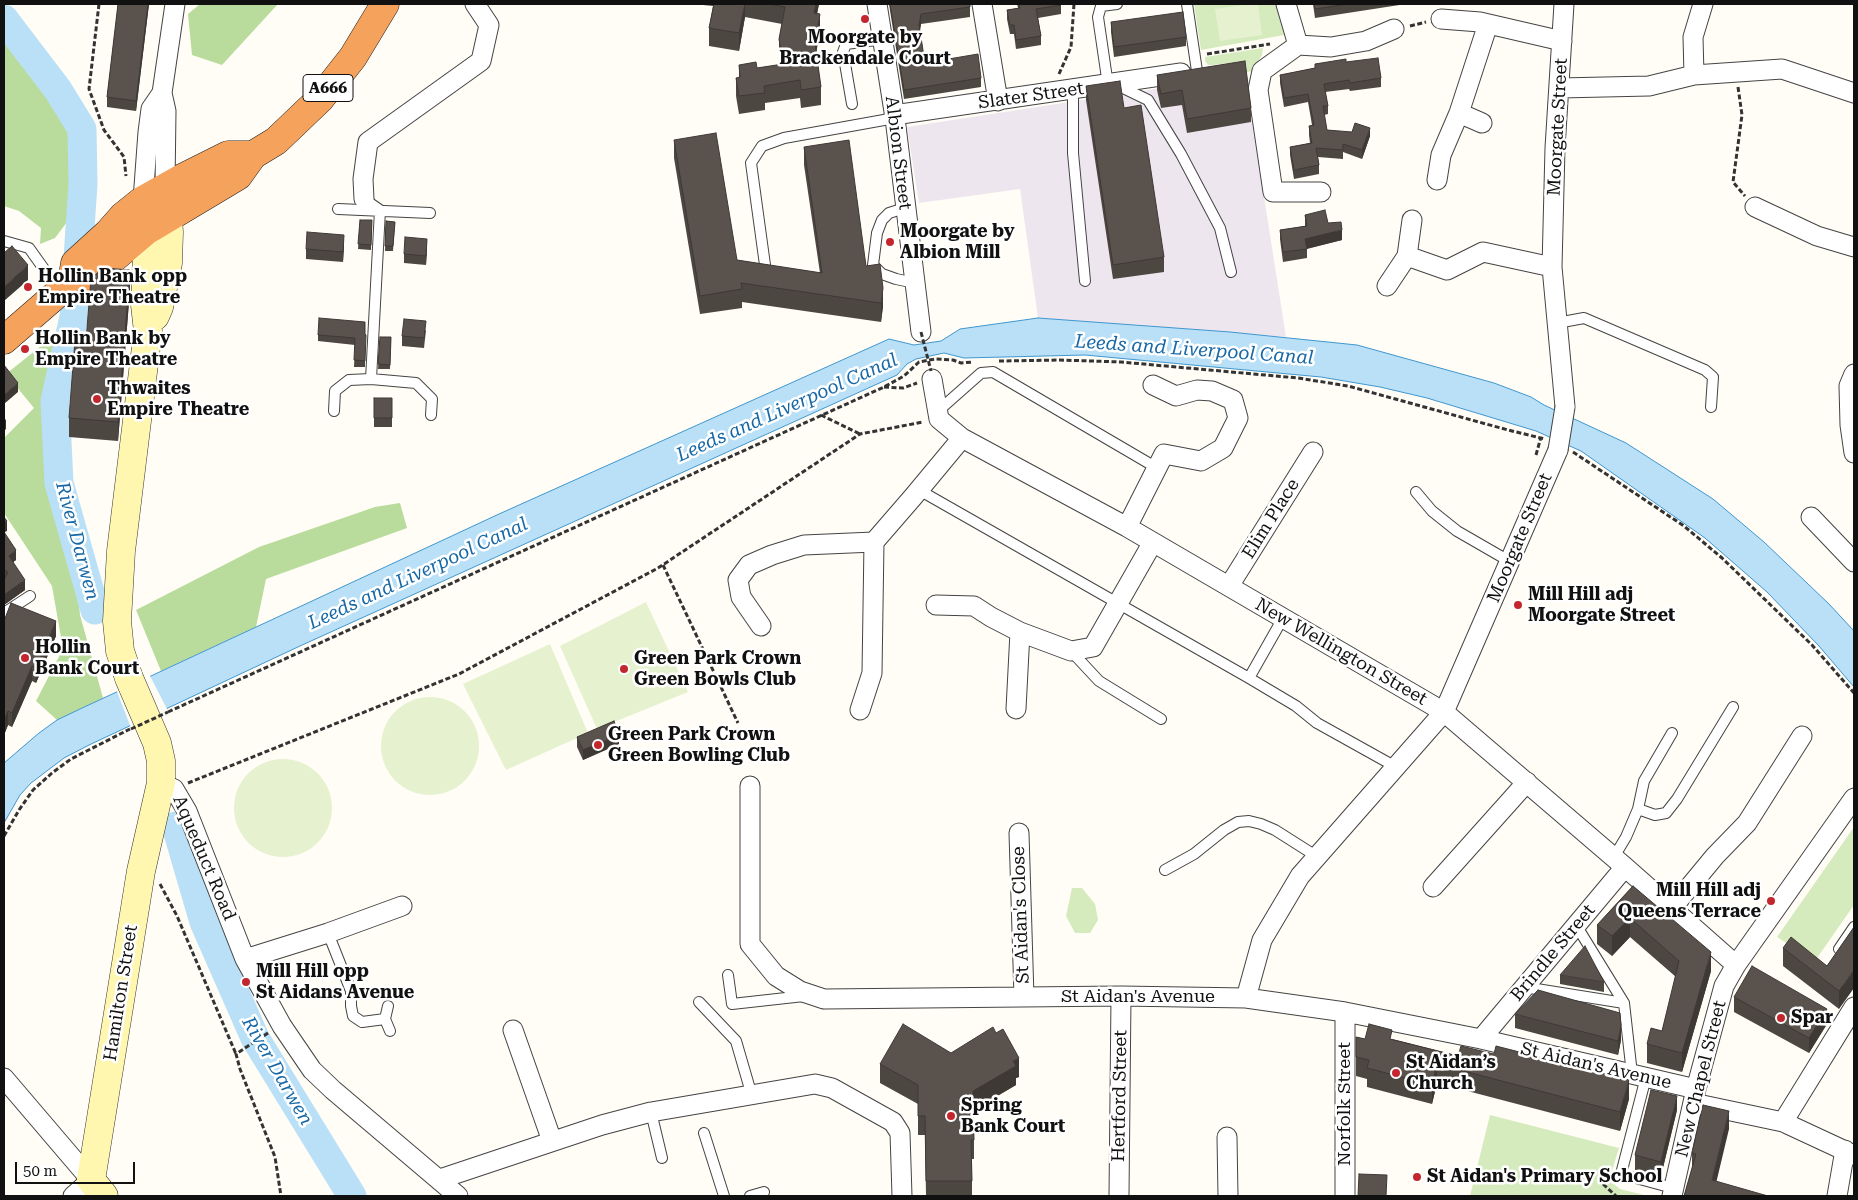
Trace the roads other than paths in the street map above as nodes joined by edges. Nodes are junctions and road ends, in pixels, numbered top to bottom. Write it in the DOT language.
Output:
graph roads {
  1 [pos="174,4"];
  2 [pos="385,4"];
  3 [pos="475,4"];
  4 [pos="877,4"];
  5 [pos="982,4"];
  6 [pos="1117,4"];
  7 [pos="1187,4"];
  8 [pos="1286,4"];
  9 [pos="1564,4"];
  10 [pos="1703,4"];
  11 [pos="1441,19"];
  12 [pos="1488,24"];
  13 [pos="1394,29"];
  14 [pos="883,39"];
  15 [pos="1562,41"];
  16 [pos="1298,45"];
  17 [pos="1197,71"];
  18 [pos="1694,75"];
  19 [pos="1111,84"];
  20 [pos="1560,88"];
  21 [pos="1067,91"];
  22 [pos="162,92"];
  23 [pos="1854,93"];
  24 [pos="998,101"];
  25 [pos="852,104"];
  26 [pos="1459,114"];
  27 [pos="894,117"];
  28 [pos="1482,123"];
  29 [pos="253,154"];
  30 [pos="1437,180"];
  31 [pos="1321,192"];
  32 [pos="146,199"];
  33 [pos="364,199"];
  34 [pos="1755,207"];
  35 [pos="338,208"];
  36 [pos="906,208"];
  37 [pos="380,210"];
  38 [pos="430,213"];
  39 [pos="1412,220"];
  40 [pos="157,225"];
  41 [pos="4,241"];
  42 [pos="1854,247"];
  43 [pos="1407,256"];
  44 [pos="765,265"];
  45 [pos="1552,267"];
  46 [pos="1231,272"];
  47 [pos="1085,281"];
  48 [pos="915,283"];
  49 [pos="1387,286"];
  50 [pos="64,287"];
  51 [pos="1557,323"];
  52 [pos="920,332"];
  53 [pos="4,340"];
  54 [pos="1854,374"];
  55 [pos="931,375"];
  56 [pos="371,379"];
  57 [pos="1153,386"];
  58 [pos="1711,407"];
  59 [pos="334,410"];
  60 [pos="431,415"];
  61 [pos="939,415"];
  62 [pos="962,438"];
  63 [pos="1313,452"];
  64 [pos="1854,453"];
  65 [pos="1157,468"];
  66 [pos="919,490"];
  67 [pos="1416,492"];
  68 [pos="1811,517"];
  69 [pos="1127,527"];
  70 [pos="874,542"];
  71 [pos="1153,542"];
  72 [pos="1509,561"];
  73 [pos="1854,562"];
  74 [pos="1229,586"];
  75 [pos="30,596"];
  76 [pos="936,604"];
  77 [pos="1117,604"];
  78 [pos="4,613"];
  79 [pos="1283,618"];
  80 [pos="761,626"];
  81 [pos="1020,632"];
  82 [pos="1071,651"];
  83 [pos="1249,678"];
  84 [pos="1733,707"];
  85 [pos="1016,709"];
  86 [pos="860,710"];
  87 [pos="1444,712"];
  88 [pos="1161,719"];
  89 [pos="1672,733"];
  90 [pos="1802,736"];
  91 [pos="1396,767"];
  92 [pos="1527,782"];
  93 [pos="167,786"];
  94 [pos="750,786"];
  95 [pos="1854,798"];
  96 [pos="1638,810"];
  97 [pos="1019,833"];
  98 [pos="1316,856"];
  99 [pos="1619,862"];
  100 [pos="1164,870"];
  101 [pos="1433,887"];
  102 [pos="402,906"];
  103 [pos="1672,908"];
  104 [pos="1576,925"];
  105 [pos="1854,927"];
  106 [pos="328,933"];
  107 [pos="1834,957"];
  108 [pos="245,959"];
  109 [pos="1736,964"];
  110 [pos="728,975"];
  111 [pos="1524,987"];
  112 [pos="812,995"];
  113 [pos="1121,996"];
  114 [pos="1024,997"];
  115 [pos="1246,998"];
  116 [pos="699,1002"];
  117 [pos="1624,1003"];
  118 [pos="388,1006"];
  119 [pos="1854,1007"];
  120 [pos="1345,1012"];
  121 [pos="385,1019"];
  122 [pos="513,1030"];
  123 [pos="390,1031"];
  124 [pos="1481,1039"];
  125 [pos="1639,1076"];
  126 [pos="4,1078"];
  127 [pos="752,1096"];
  128 [pos="1694,1096"];
  129 [pos="651,1112"];
  130 [pos="1783,1122"];
  131 [pos="704,1133"];
  132 [pos="1227,1137"];
  133 [pos="552,1141"];
  134 [pos="1849,1152"];
  135 [pos="662,1158"];
  136 [pos="440,1179"];
  137 [pos="89,1191"];
  138 [pos="764,1192"];
  139 [pos="1672,1192"];
  140 [pos="458,1196"];
  141 [pos="724,1196"];
  142 [pos="750,1196"];
  143 [pos="902,1196"];
  144 [pos="1119,1196"];
  145 [pos="1228,1196"];
  146 [pos="1345,1196"];
  147 [pos="1837,1196"];
  1 -- 22 [label="street"];
  2 -- 29 [label="highway, A666"];
  3 -- 33 [label="street"];
  4 -- 14 [label="street, Albion Street"];
  5 -- 24 [label="street"];
  6 -- 19 [label="lane"];
  7 -- 17 [label="lane"];
  8 -- 16 [label="street"];
  9 -- 15 [label="street, Moorgate Street"];
  10 -- 18 [label="street"];
  11 -- 12 [label="street"];
  12 -- 15 [label="street"];
  12 -- 26 [label="street"];
  13 -- 16 [label="street"];
  14 -- 25 [label="lane"];
  14 -- 27 [label="street, Albion Street"];
  15 -- 20 [label="street, Moorgate Street"];
  16 -- 31 [label="street"];
  17 -- 19 [label="street, Slater Street"];
  18 -- 20 [label="street"];
  18 -- 23 [label="street"];
  19 -- 21 [label="street, Slater Street"];
  19 -- 46 [label="lane"];
  20 -- 45 [label="street, Moorgate Street"];
  21 -- 24 [label="street, Slater Street"];
  21 -- 47 [label="lane"];
  22 -- 32 [label="street"];
  22 -- 32 [label="street"];
  24 -- 27 [label="street, Slater Street"];
  26 -- 28 [label="street"];
  26 -- 30 [label="street"];
  27 -- 36 [label="street, Albion Street"];
  27 -- 44 [label="lane"];
  29 -- 32 [label="highway, A666"];
  29 -- 40 [label="highway, A666"];
  32 -- 40 [label="main road, Aqueduct Road"];
  32 -- 50 [label="highway, A666"];
  33 -- 37 [label="lane"];
  34 -- 42 [label="street"];
  35 -- 37 [label="lane"];
  36 -- 48 [label="street, Albion Street"];
  36 -- 48 [label="lane"];
  37 -- 38 [label="lane"];
  37 -- 56 [label="lane"];
  39 -- 43 [label="street"];
  40 -- 50 [label="highway, A666"];
  40 -- 93 [label="main road, Aqueduct Road"];
  41 -- 50 [label="lane"];
  43 -- 45 [label="street"];
  43 -- 49 [label="street"];
  45 -- 51 [label="street, Moorgate Street"];
  48 -- 52 [label="street, Albion Street"];
  50 -- 53 [label="highway, A666"];
  51 -- 58 [label="lane"];
  51 -- 72 [label="street, Moorgate Street, bridge"];
  54 -- 64 [label="street"];
  55 -- 61 [label="street"];
  56 -- 59 [label="lane"];
  56 -- 60 [label="lane"];
  57 -- 65 [label="street"];
  61 -- 62 [label="street, New Wellington Street"];
  61 -- 65 [label="lane"];
  62 -- 66 [label="street"];
  62 -- 69 [label="street, New Wellington Street"];
  63 -- 74 [label="street, Elim Place"];
  65 -- 69 [label="street"];
  66 -- 70 [label="street"];
  66 -- 77 [label="lane"];
  67 -- 72 [label="lane"];
  68 -- 73 [label="street"];
  69 -- 71 [label="street, New Wellington Street"];
  70 -- 80 [label="street"];
  70 -- 86 [label="street"];
  71 -- 74 [label="street, New Wellington Street"];
  71 -- 77 [label="street"];
  72 -- 87 [label="street, Moorgate Street"];
  74 -- 79 [label="street, New Wellington Street"];
  75 -- 78 [label="lane"];
  76 -- 81 [label="street"];
  77 -- 82 [label="street"];
  77 -- 83 [label="lane"];
  79 -- 83 [label="lane"];
  79 -- 87 [label="street, New Wellington Street"];
  81 -- 82 [label="street"];
  81 -- 85 [label="street"];
  82 -- 88 [label="lane"];
  83 -- 91 [label="lane"];
  84 -- 96 [label="lane"];
  87 -- 91 [label="street, Moorgate Street"];
  87 -- 92 [label="street, New Wellington Street"];
  89 -- 96 [label="lane"];
  90 -- 103 [label="street"];
  91 -- 98 [label="street, Moorgate Street"];
  92 -- 99 [label="street, New Wellington Street"];
  92 -- 101 [label="street"];
  93 -- 108 [label="street, Aqueduct Road"];
  93 -- 137 [label="main road, Hamilton Street"];
  94 -- 112 [label="street, St Aidan's Avenue"];
  95 -- 109 [label="street, New Chapel Street"];
  96 -- 99 [label="lane"];
  97 -- 114 [label="street, St Aidan's Close"];
  98 -- 100 [label="lane"];
  98 -- 115 [label="street, Moorgate Street"];
  99 -- 103 [label="street, New Wellington Street"];
  99 -- 104 [label="street, Brindle Street"];
  102 -- 106 [label="street"];
  103 -- 109 [label="street, New Wellington Street"];
  104 -- 111 [label="street, Brindle Street"];
  104 -- 117 [label="lane"];
  105 -- 107 [label="lane"];
  106 -- 108 [label="street"];
  106 -- 121 [label="lane"];
  108 -- 136 [label="street, Aqueduct Road"];
  109 -- 128 [label="street, New Chapel Street"];
  110 -- 112 [label="lane"];
  111 -- 117 [label="lane"];
  111 -- 124 [label="street, Brindle Street"];
  112 -- 114 [label="street, St Aidan's Avenue"];
  113 -- 114 [label="street, St Aidan's Avenue"];
  113 -- 115 [label="street, St Aidan's Avenue"];
  113 -- 144 [label="street, Hertford Street"];
  115 -- 120 [label="street, St Aidan's Avenue"];
  116 -- 127 [label="lane"];
  117 -- 125 [label="lane"];
  118 -- 121 [label="lane"];
  119 -- 130 [label="street"];
  120 -- 124 [label="street, St Aidan's Avenue"];
  120 -- 146 [label="street, Norfolk Street"];
  121 -- 123 [label="lane"];
  122 -- 133 [label="street"];
  124 -- 125 [label="street, St Aidan's Avenue"];
  125 -- 128 [label="street, St Aidan's Avenue"];
  125 -- 139 [label="lane"];
  126 -- 137 [label="street"];
  127 -- 129 [label="street"];
  127 -- 143 [label="street"];
  128 -- 130 [label="street, St Aidan's Avenue"];
  128 -- 139 [label="street, New Chapel Street"];
  129 -- 133 [label="street"];
  129 -- 135 [label="lane"];
  130 -- 134 [label="street, St Aidan's Avenue"];
  131 -- 141 [label="lane"];
  132 -- 145 [label="street"];
  133 -- 136 [label="street"];
  134 -- 147 [label="street"];
  136 -- 140 [label="street, Aqueduct Road"];
  138 -- 142 [label="lane"];
}
